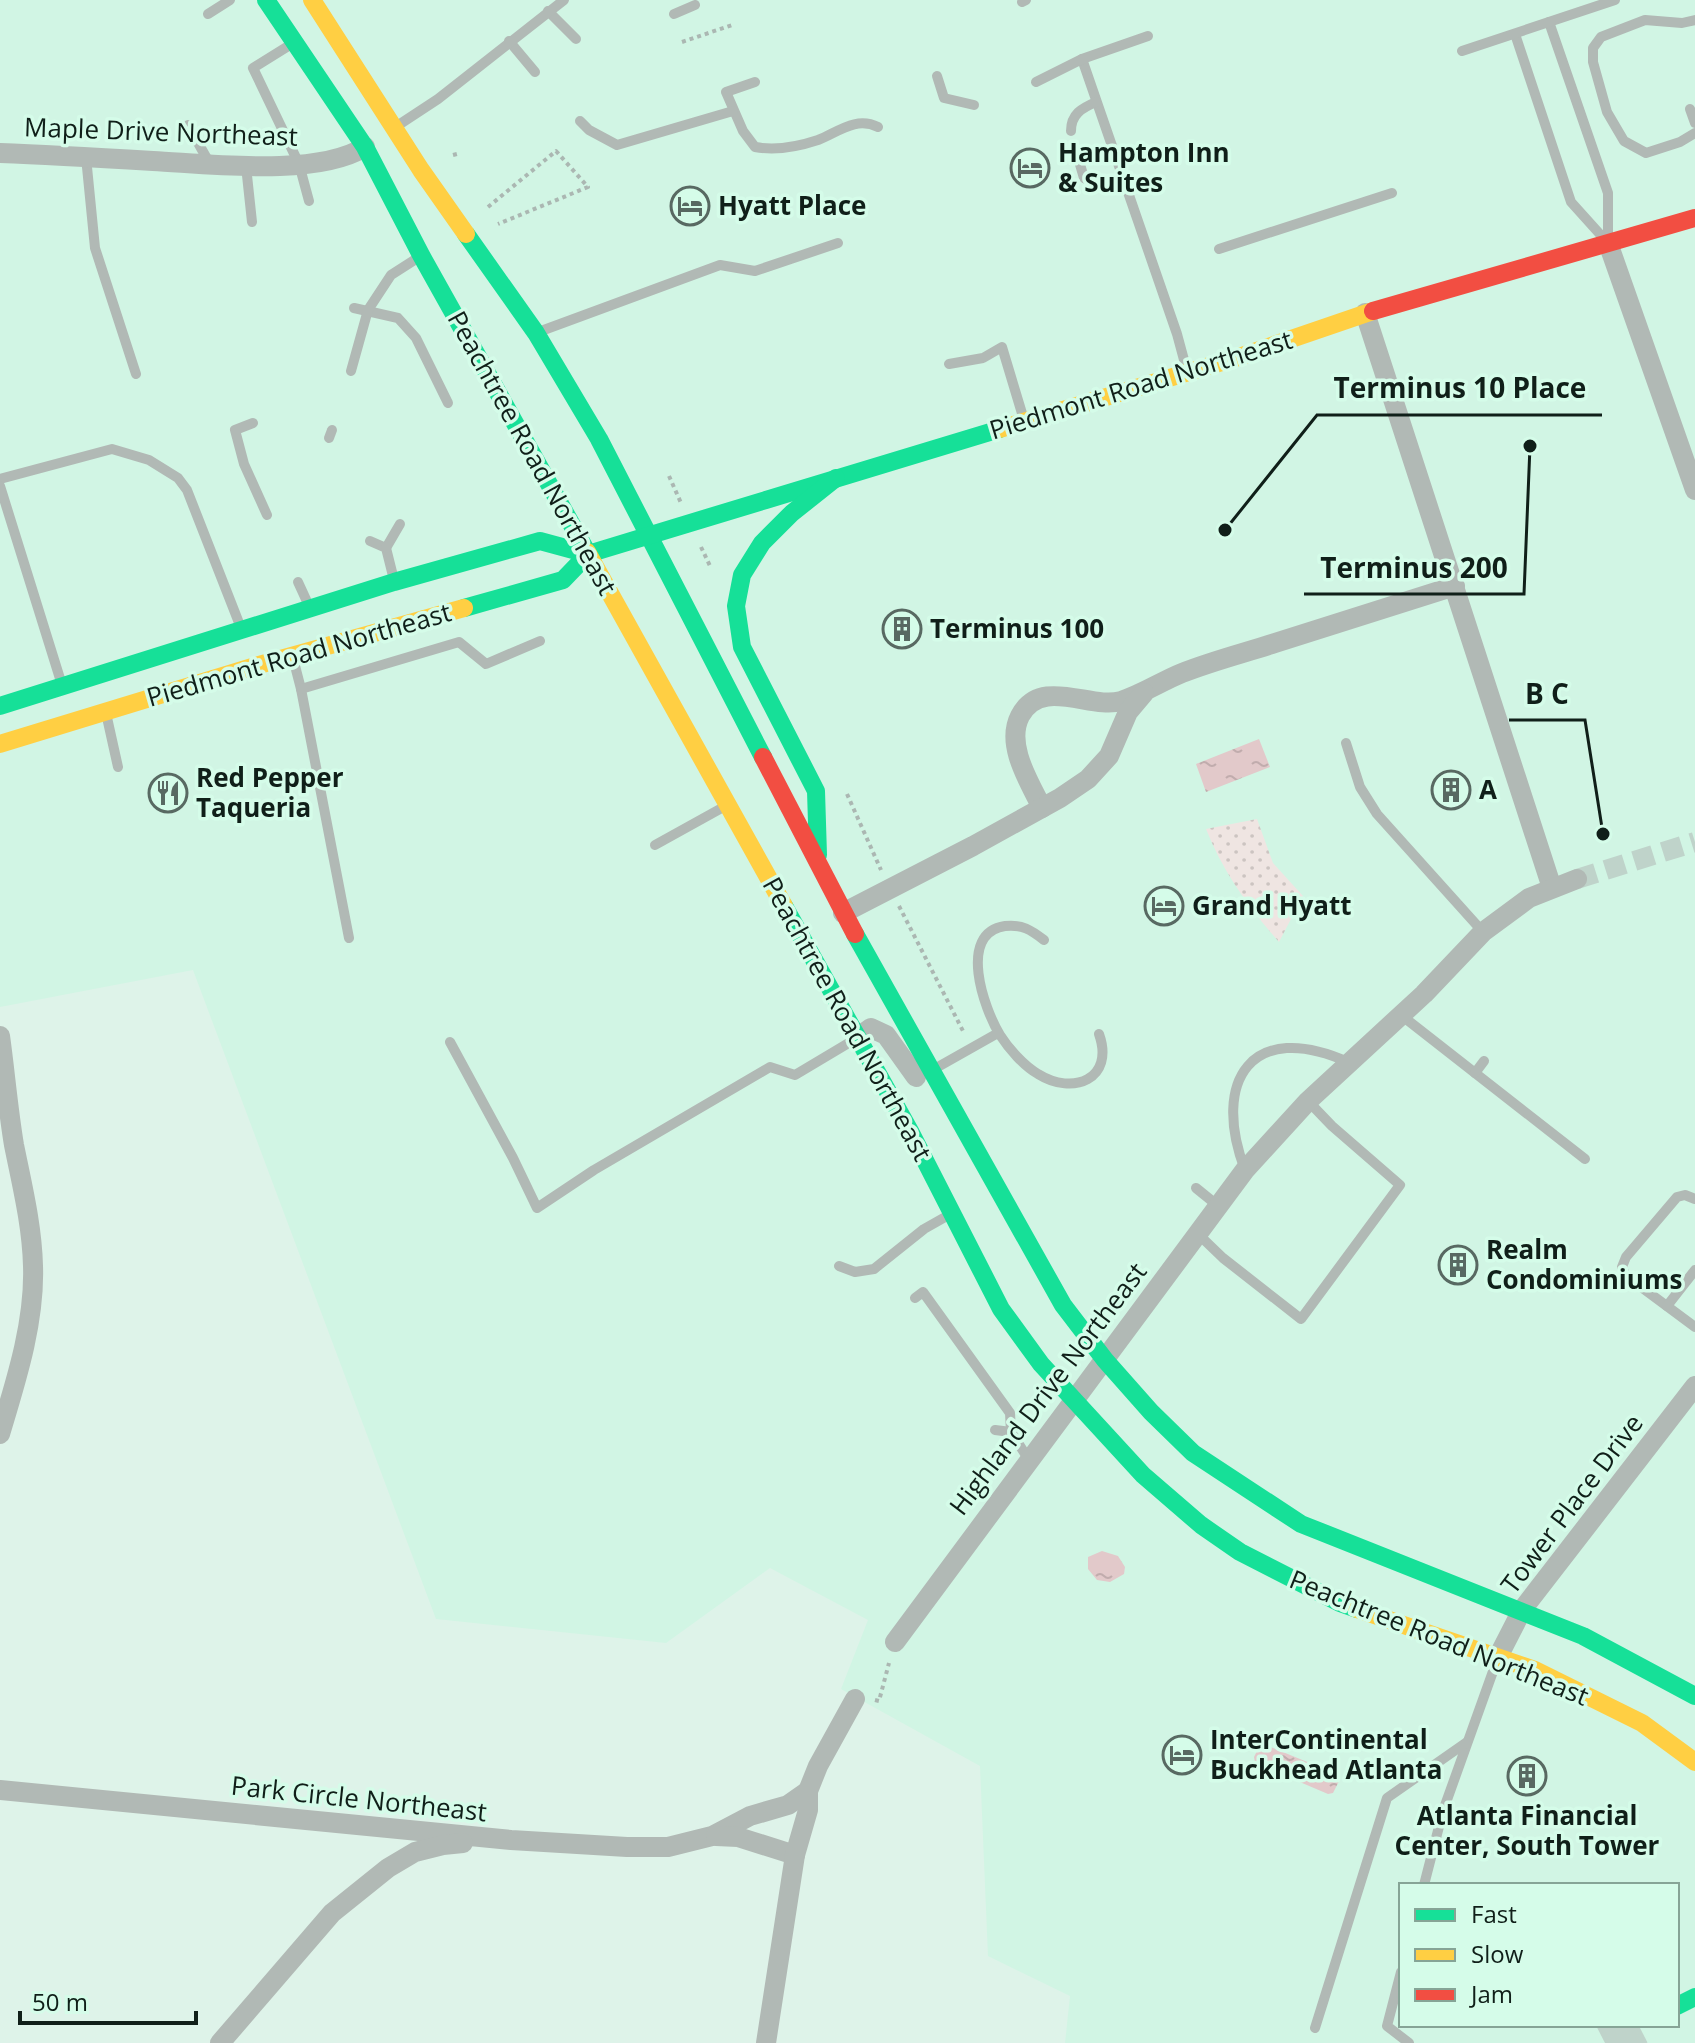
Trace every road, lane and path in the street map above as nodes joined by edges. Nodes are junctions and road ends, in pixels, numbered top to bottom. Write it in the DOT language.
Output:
graph roads {
  1 [pos="230,0"];
  2 [pos="266,0"];
  3 [pos="312,0"];
  4 [pos="564,0"];
  5 [pos="1615,0"];
  6 [pos="695,5"];
  7 [pos="548,11"];
  8 [pos="208,14"];
  9 [pos="674,14"];
  10 [pos="1695,20"];
  11 [pos="1549,22"];
  12 [pos="735,24"];
  13 [pos="1515,34"];
  14 [pos="1148,36"];
  15 [pos="576,39"];
  16 [pos="509,41"];
  17 [pos="295,42"];
  18 [pos="682,42"];
  19 [pos="1462,51"];
  20 [pos="1082,59"];
  21 [pos="535,72"];
  22 [pos="937,76"];
  23 [pos="755,82"];
  24 [pos="1036,82"];
  25 [pos="1096,102"];
  26 [pos="974,105"];
  27 [pos="1690,109"];
  28 [pos="733,111"];
  29 [pos="580,121"];
  30 [pos="1695,123"];
  31 [pos="188,125"];
  32 [pos="878,127"];
  33 [pos="391,130"];
  34 [pos="1071,131"];
  35 [pos="1695,133"];
  36 [pos="370,143"];
  37 [pos="0,153"];
  38 [pos="86,157"];
  39 [pos="1079,161"];
  40 [pos="210,164"];
  41 [pos="299,164"];
  42 [pos="246,166"];
  43 [pos="1124,182"];
  44 [pos="1392,193"];
  45 [pos="309,201"];
  46 [pos="488,207"];
  47 [pos="1695,218"];
  48 [pos="252,222"];
  49 [pos="498,224"];
  50 [pos="838,243"];
  51 [pos="1608,243"];
  52 [pos="1219,249"];
  53 [pos="421,255"];
  54 [pos="354,308"];
  55 [pos="368,310"];
  56 [pos="1365,313"];
  57 [pos="536,333"];
  58 [pos="949,364"];
  59 [pos="351,371"];
  60 [pos="1188,373"];
  61 [pos="136,374"];
  62 [pos="448,403"];
  63 [pos="1024,422"];
  64 [pos="253,423"];
  65 [pos="836,478"];
  66 [pos="0,479"];
  67 [pos="0,486"];
  68 [pos="1695,490"];
  69 [pos="267,515"];
  70 [pos="400,524"];
  71 [pos="649,536"];
  72 [pos="370,541"];
  73 [pos="386,548"];
  74 [pos="588,554"];
  75 [pos="298,582"];
  76 [pos="394,582"];
  77 [pos="1455,586"];
  78 [pos="310,608"];
  79 [pos="241,628"];
  80 [pos="540,641"];
  81 [pos="292,656"];
  82 [pos="63,687"];
  83 [pos="301,689"];
  84 [pos="1147,690"];
  85 [pos="0,706"];
  86 [pos="106,711"];
  87 [pos="1346,743"];
  88 [pos="0,744"];
  89 [pos="118,767"];
  90 [pos="843,787"];
  91 [pos="728,804"];
  92 [pos="1042,808"];
  93 [pos="655,845"];
  94 [pos="819,866"];
  95 [pos="1577,879"];
  96 [pos="890,888"];
  97 [pos="1552,888"];
  98 [pos="843,913"];
  99 [pos="1483,932"];
  100 [pos="349,938"];
  101 [pos="1044,940"];
  102 [pos="1401,1015"];
  103 [pos="963,1031"];
  104 [pos="998,1033"];
  105 [pos="1099,1034"];
  106 [pos="0,1036"];
  107 [pos="857,1038"];
  108 [pos="450,1042"];
  109 [pos="1484,1061"];
  110 [pos="1348,1062"];
  111 [pos="930,1071"];
  112 [pos="1475,1073"];
  113 [pos="1308,1101"];
  114 [pos="1585,1159"];
  115 [pos="983,1167"];
  116 [pos="1245,1170"];
  117 [pos="1196,1188"];
  118 [pos="1695,1199"];
  119 [pos="1217,1205"];
  120 [pos="952,1213"];
  121 [pos="1196,1232"];
  122 [pos="839,1266"];
  123 [pos="1695,1270"];
  124 [pos="915,1298"];
  125 [pos="1667,1306"];
  126 [pos="1695,1327"];
  127 [pos="1105,1360"];
  128 [pos="1695,1386"];
  129 [pos="1075,1402"];
  130 [pos="995,1430"];
  131 [pos="1011,1432"];
  132 [pos="0,1434"];
  133 [pos="1029,1460"];
  134 [pos="1522,1610"];
  135 [pos="895,1642"];
  136 [pos="1498,1657"];
  137 [pos="1695,1696"];
  138 [pos="855,1699"];
  139 [pos="1467,1742"];
  140 [pos="1695,1762"];
  141 [pos="0,1790"];
  142 [pos="808,1791"];
  143 [pos="712,1836"];
  144 [pos="511,1840"];
  145 [pos="795,1855"];
  146 [pos="1425,1883"];
  147 [pos="1399,1980"];
  148 [pos="1315,2028"];
  149 [pos="220,2043"];
  150 [pos="766,2043"];
  151 [pos="1409,2043"];
  1 -- 8 [label="lane"];
  2 -- 17 [label="main road, Peachtree Road Northeast"];
  3 -- 33 [label="main road, Peachtree Road Northeast"];
  4 -- 7 [label="lane"];
  5 -- 11 [label="lane"];
  6 -- 9 [label="lane"];
  7 -- 15 [label="lane"];
  7 -- 16 [label="lane"];
  10 -- 35 [label="lane"];
  11 -- 13 [label="lane"];
  11 -- 51 [label="lane"];
  12 -- 18 [label="path, bridge"];
  13 -- 19 [label="lane"];
  13 -- 51 [label="lane"];
  14 -- 20 [label="lane"];
  16 -- 21 [label="lane"];
  16 -- 33 [label="lane"];
  17 -- 36 [label="main road, Peachtree Road Northeast"];
  17 -- 41 [label="lane"];
  20 -- 24 [label="lane"];
  20 -- 25 [label="lane"];
  22 -- 26 [label="lane"];
  23 -- 28 [label="lane"];
  25 -- 34 [label="lane"];
  25 -- 43 [label="lane"];
  27 -- 30 [label="lane"];
  28 -- 29 [label="lane"];
  28 -- 32 [label="lane"];
  31 -- 40 [label="lane"];
  33 -- 57 [label="main road, Peachtree Road Northeast"];
  36 -- 41 [label="street, Maple Drive Northeast"];
  36 -- 53 [label="main road, Peachtree Road Northeast"];
  37 -- 38 [label="street, Maple Drive Northeast"];
  38 -- 40 [label="street, Maple Drive Northeast"];
  38 -- 61 [label="lane"];
  39 -- 43 [label="lane"];
  40 -- 42 [label="street, Maple Drive Northeast"];
  41 -- 42 [label="street, Maple Drive Northeast"];
  41 -- 45 [label="lane"];
  42 -- 48 [label="lane"];
  43 -- 60 [label="lane"];
  44 -- 52 [label="lane"];
  46 -- 49 [label="path"];
  47 -- 51 [label="main road, Piedmont Road Northeast"];
  50 -- 57 [label="lane"];
  51 -- 56 [label="main road, Piedmont Road Northeast"];
  51 -- 68 [label="street"];
  53 -- 55 [label="lane"];
  53 -- 74 [label="main road, Peachtree Road Northeast"];
  54 -- 55 [label="lane"];
  55 -- 59 [label="lane"];
  55 -- 62 [label="lane"];
  56 -- 60 [label="main road, Piedmont Road Northeast"];
  56 -- 77 [label="street"];
  57 -- 71 [label="main road, Peachtree Road Northeast"];
  58 -- 63 [label="lane"];
  60 -- 63 [label="main road, Piedmont Road Northeast"];
  63 -- 65 [label="main road, Piedmont Road Northeast"];
  64 -- 69 [label="lane"];
  65 -- 71 [label="main road, Piedmont Road Northeast"];
  65 -- 94 [label="main road"];
  66 -- 79 [label="lane"];
  67 -- 82 [label="lane"];
  70 -- 73 [label="lane"];
  71 -- 74 [label="main road, Piedmont Road Northeast"];
  71 -- 94 [label="main road, Peachtree Road Northeast"];
  72 -- 73 [label="lane"];
  73 -- 76 [label="lane"];
  74 -- 76 [label="main road, Piedmont Road Northeast"];
  74 -- 81 [label="main road, Piedmont Road Northeast"];
  74 -- 91 [label="main road, Peachtree Road Northeast"];
  75 -- 78 [label="lane"];
  76 -- 78 [label="main road, Piedmont Road Northeast"];
  77 -- 84 [label="street"];
  77 -- 97 [label="street"];
  78 -- 79 [label="main road, Piedmont Road Northeast"];
  79 -- 82 [label="main road, Piedmont Road Northeast"];
  80 -- 83 [label="lane"];
  81 -- 83 [label="lane"];
  81 -- 86 [label="main road, Piedmont Road Northeast"];
  82 -- 85 [label="main road, Piedmont Road Northeast"];
  83 -- 100 [label="lane"];
  84 -- 92 [label="street"];
  84 -- 92 [label="street"];
  86 -- 88 [label="main road, Piedmont Road Northeast"];
  86 -- 89 [label="lane"];
  87 -- 99 [label="lane"];
  90 -- 96 [label="path"];
  91 -- 93 [label="lane"];
  91 -- 107 [label="main road, Peachtree Road Northeast"];
  92 -- 96 [label="street"];
  94 -- 98 [label="main road, Peachtree Road Northeast"];
  95 -- 97 [label="street, Highland Drive Northeast"];
  96 -- 98 [label="street"];
  96 -- 103 [label="path"];
  97 -- 99 [label="street, Highland Drive Northeast"];
  98 -- 111 [label="main road, Peachtree Road Northeast"];
  99 -- 102 [label="street, Highland Drive Northeast"];
  101 -- 104 [label="lane"];
  102 -- 110 [label="street, Highland Drive Northeast"];
  102 -- 112 [label="lane"];
  104 -- 105 [label="lane"];
  104 -- 111 [label="lane"];
  106 -- 132 [label="street"];
  107 -- 108 [label="lane"];
  107 -- 115 [label="street"];
  107 -- 120 [label="main road, Peachtree Road Northeast"];
  109 -- 112 [label="lane"];
  110 -- 113 [label="street, Highland Drive Northeast"];
  110 -- 116 [label="lane"];
  111 -- 115 [label="main road, Peachtree Road Northeast"];
  112 -- 114 [label="lane"];
  113 -- 116 [label="street, Highland Drive Northeast"];
  113 -- 121 [label="lane"];
  115 -- 127 [label="main road, Peachtree Road Northeast"];
  116 -- 119 [label="street, Highland Drive Northeast"];
  117 -- 119 [label="lane"];
  118 -- 125 [label="lane"];
  119 -- 121 [label="street, Highland Drive Northeast"];
  120 -- 122 [label="lane"];
  120 -- 129 [label="main road, Peachtree Road Northeast"];
  121 -- 127 [label="street, Highland Drive Northeast"];
  123 -- 125 [label="lane"];
  124 -- 131 [label="lane"];
  125 -- 126 [label="lane"];
  127 -- 129 [label="street, Highland Drive Northeast"];
  127 -- 134 [label="main road, Peachtree Road Northeast"];
  128 -- 134 [label="street, Tower Place Drive"];
  129 -- 133 [label="street, Highland Drive Northeast"];
  129 -- 136 [label="main road, Peachtree Road Northeast"];
  130 -- 131 [label="lane"];
  131 -- 133 [label="lane"];
  133 -- 135 [label="street, Highland Drive Northeast"];
  134 -- 136 [label="street, Tower Place Drive"];
  134 -- 137 [label="main road, Peachtree Road Northeast"];
  135 -- 138 [label="path"];
  136 -- 139 [label="lane"];
  136 -- 140 [label="main road, Peachtree Road Northeast"];
  138 -- 142 [label="street"];
  139 -- 146 [label="lane"];
  139 -- 148 [label="lane"];
  141 -- 144 [label="street, Park Circle Northeast"];
  142 -- 143 [label="street, Park Circle Northeast"];
  142 -- 145 [label="street"];
  143 -- 144 [label="street, Park Circle Northeast"];
  143 -- 145 [label="street, Park Circle Northeast"];
  144 -- 149 [label="street"];
  145 -- 150 [label="street"];
  147 -- 151 [label="lane"];
}
